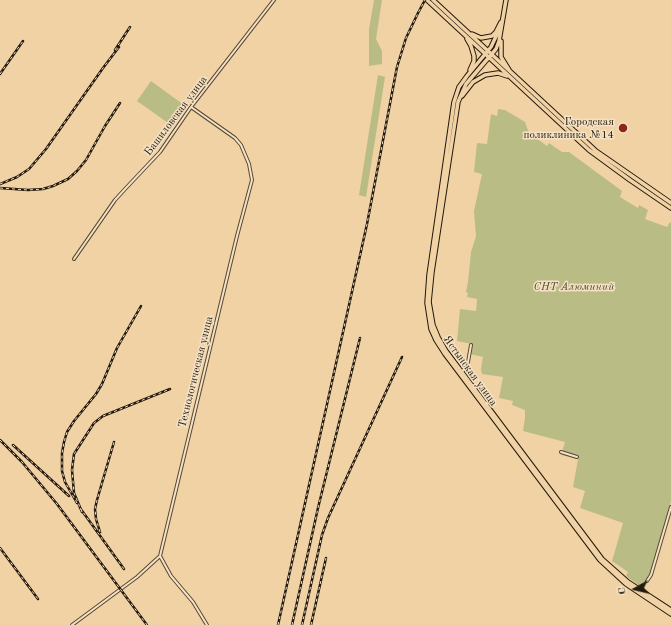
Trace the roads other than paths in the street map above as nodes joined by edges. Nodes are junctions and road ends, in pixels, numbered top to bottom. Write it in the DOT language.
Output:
graph roads {
  1 [pos="274,0"];
  2 [pos="428,0"];
  3 [pos="506,0"];
  4 [pos="434,2"];
  5 [pos="502,20"];
  6 [pos="468,32"];
  7 [pos="463,33"];
  8 [pos="488,55"];
  9 [pos="511,75"];
  10 [pos="467,76"];
  11 [pos="458,102"];
  12 [pos="191,107"];
  13 [pos="671,203"];
  14 [pos="671,208"];
  15 [pos="74,259"];
  16 [pos="471,345"];
  17 [pos="462,372"];
  18 [pos="561,452"];
  19 [pos="577,457"];
  20 [pos="671,507"];
  21 [pos="160,556"];
  22 [pos="647,581"];
  23 [pos="671,610"];
  24 [pos="671,614"];
  25 [pos="72,624"];
  26 [pos="207,625"];
  1 -- 12 [label="street, Башиловская улица"];
  2 -- 4 [label="main road"];
  3 -- 5 [label="main road"];
  4 -- 6 [label="main road"];
  4 -- 7 [label="main road"];
  5 -- 6 [label="main road"];
  5 -- 8 [label="main road"];
  5 -- 9 [label="main road"];
  6 -- 8 [label="main road"];
  7 -- 8 [label="main road"];
  7 -- 10 [label="main road"];
  8 -- 9 [label="main road"];
  8 -- 10 [label="main road, Ястынская улица"];
  8 -- 11 [label="main road, Ястынская улица"];
  9 -- 11 [label="main road"];
  9 -- 13 [label="main road"];
  9 -- 14 [label="main road"];
  10 -- 24 [label="main road, Ястынская улица"];
  11 -- 17 [label="main road, Ястынская улица"];
  12 -- 15 [label="street, Башиловская улица"];
  12 -- 21 [label="street, Технологическая улица"];
  16 -- 17 [label="street"];
  17 -- 23 [label="main road, Ястынская улица"];
  18 -- 19 [label="street"];
  20 -- 22 [label="street"];
  21 -- 25 [label="street"];
  21 -- 26 [label="street"];
}
